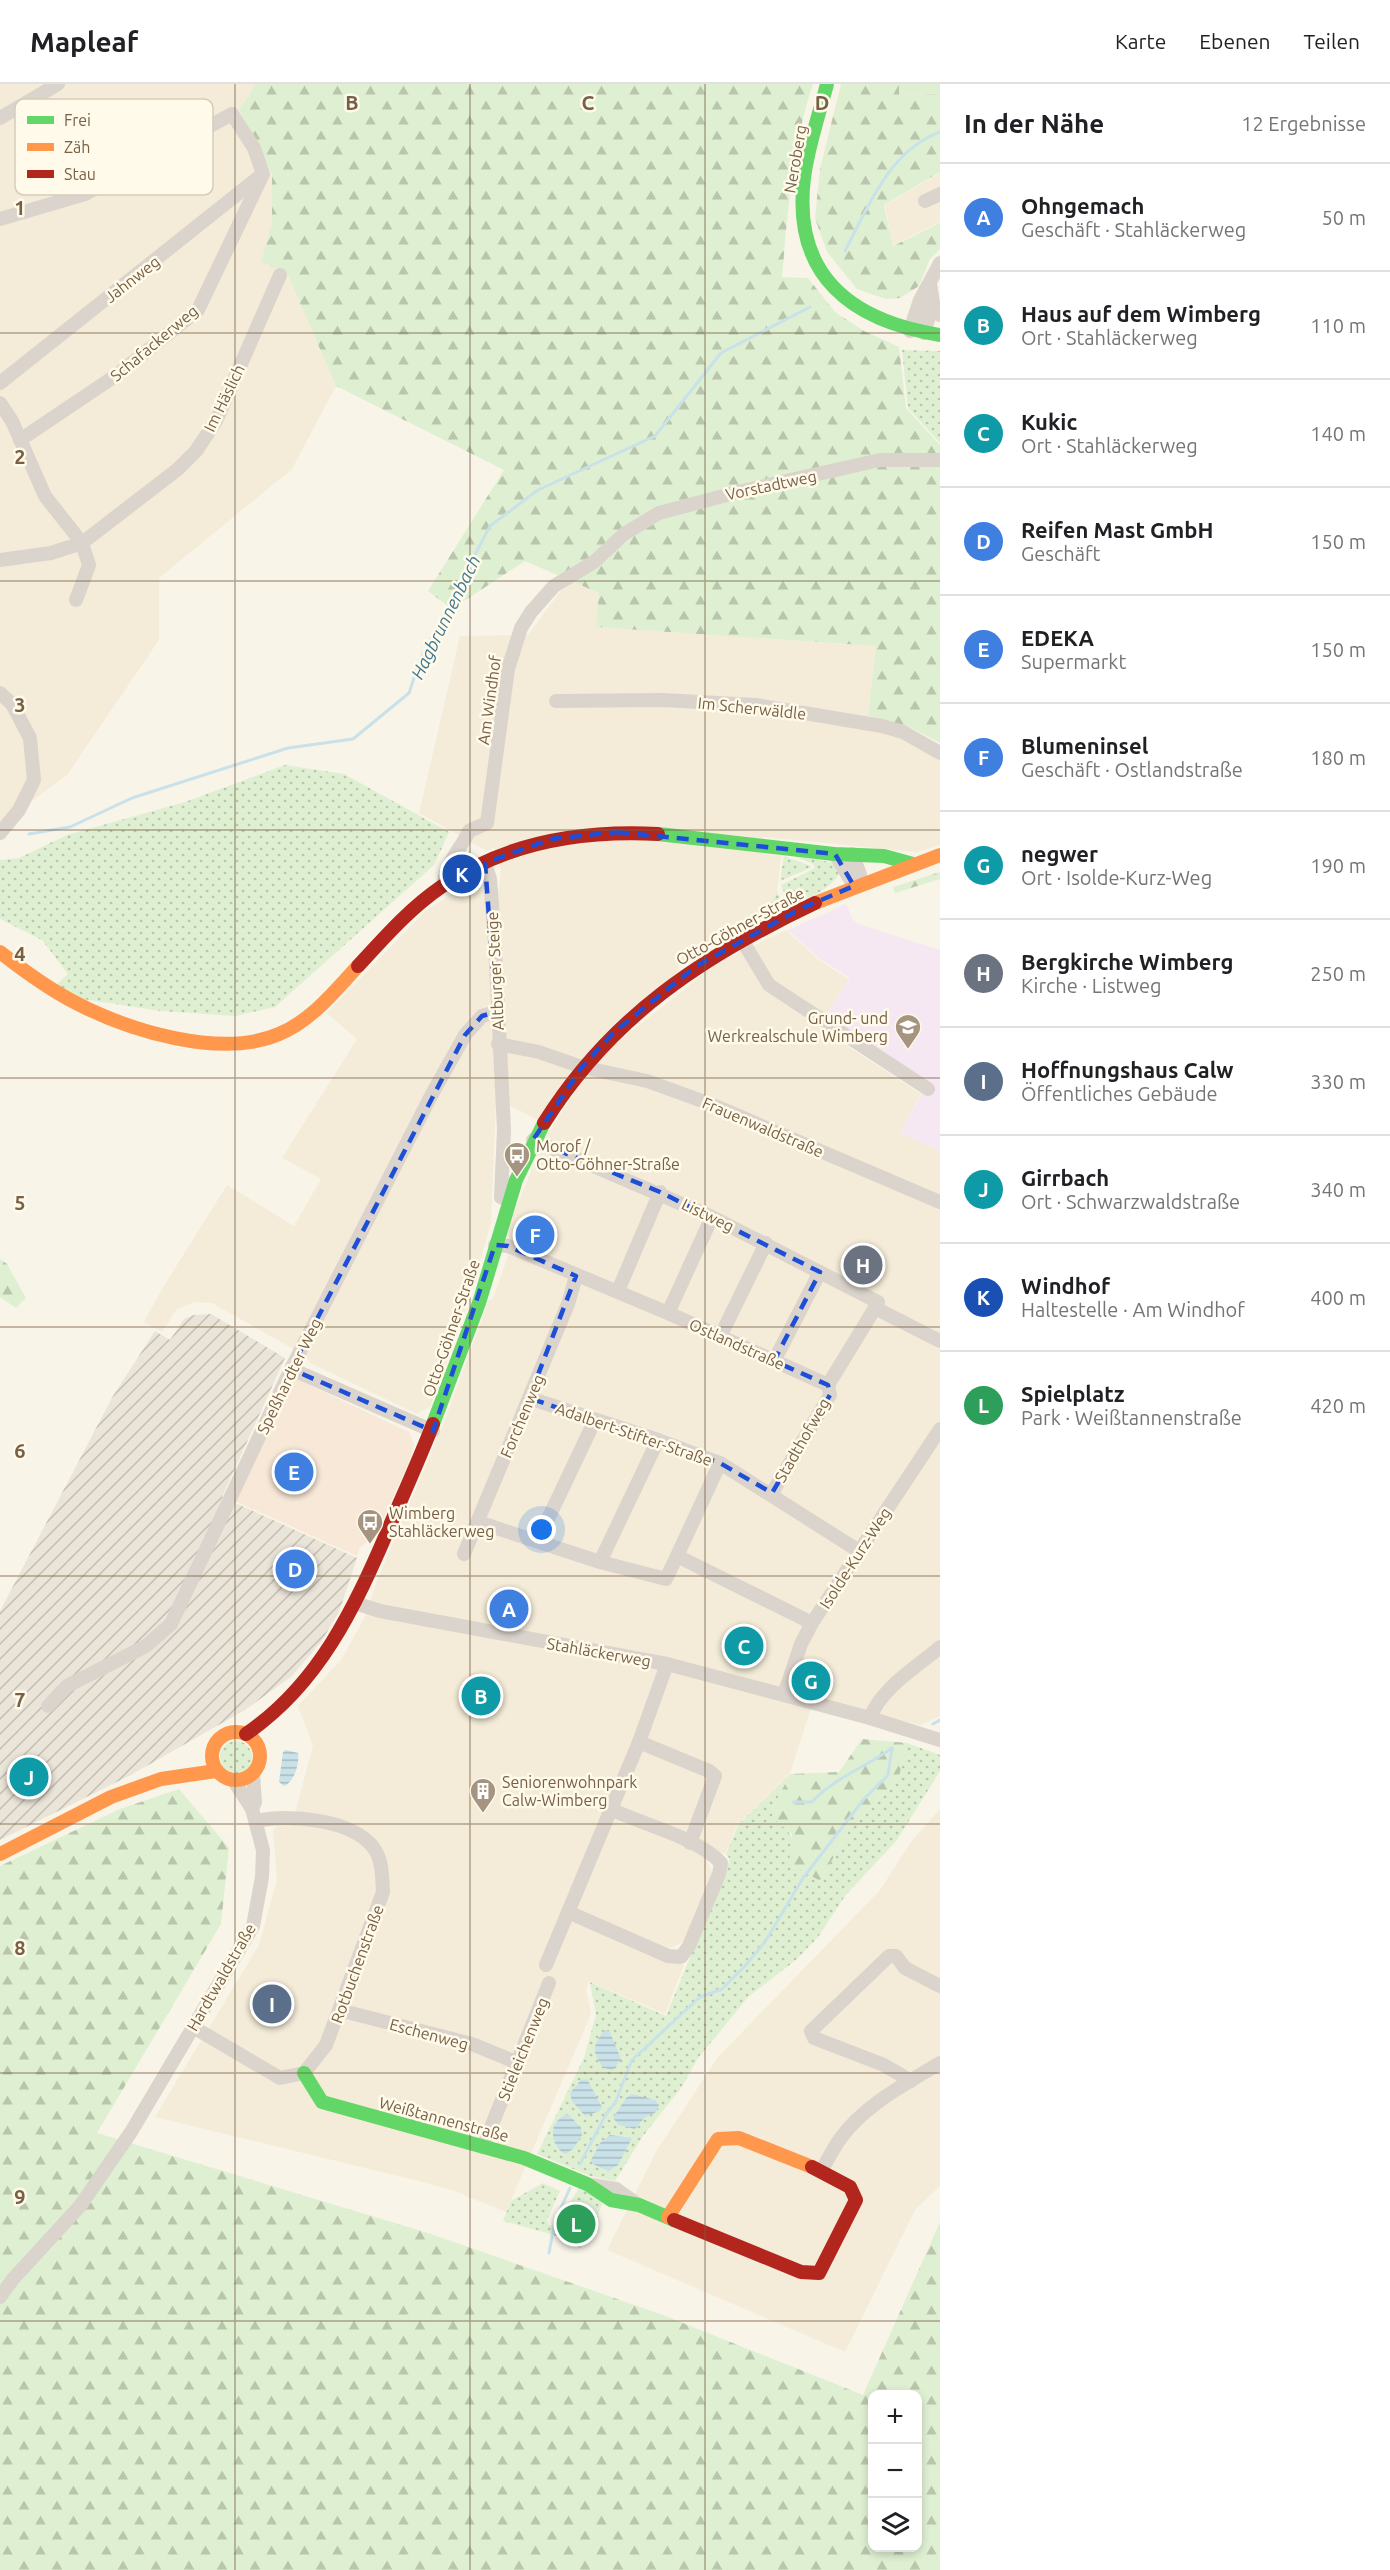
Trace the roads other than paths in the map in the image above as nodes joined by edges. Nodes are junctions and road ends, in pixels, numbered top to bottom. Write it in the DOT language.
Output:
graph roads {
  1 [pos="58,84"];
  2 [pos="827,84"];
  3 [pos="32,99"];
  4 [pos="15,109"];
  5 [pos="0,118"];
  6 [pos="213,124"];
  7 [pos="263,174"];
  8 [pos="940,194"];
  9 [pos="82,195"];
  10 [pos="925,201"];
  11 [pos="0,219"];
  12 [pos="940,263"];
  13 [pos="280,275"];
  14 [pos="930,284"];
  15 [pos="937,309"];
  16 [pos="917,332"];
  17 [pos="940,335"];
  18 [pos="0,383"];
  19 [pos="0,403"];
  20 [pos="20,440"];
  21 [pos="940,460"];
  22 [pos="82,543"];
  23 [pos="613,544"];
  24 [pos="0,560"];
  25 [pos="76,600"];
  26 [pos="0,693"];
  27 [pos="556,700"];
  28 [pos="940,753"];
  29 [pos="0,833"];
  30 [pos="835,854"];
  31 [pos="852,854"];
  32 [pos="940,855"];
  33 [pos="485,863"];
  34 [pos="913,864"];
  35 [pos="444,885"];
  36 [pos="854,886"];
  37 [pos="742,940"];
  38 [pos="0,952"];
  39 [pos="496,1012"];
  40 [pos="498,1044"];
  41 [pos="582,1067"];
  42 [pos="928,1089"];
  43 [pos="533,1140"];
  44 [pos="660,1192"];
  45 [pos="508,1200"];
  46 [pos="940,1202"];
  47 [pos="712,1217"];
  48 [pos="766,1244"];
  49 [pos="495,1245"];
  50 [pos="820,1272"];
  51 [pos="576,1276"];
  52 [pos="618,1291"];
  53 [pos="878,1302"];
  54 [pos="668,1313"];
  55 [pos="720,1337"];
  56 [pos="940,1341"];
  57 [pos="774,1361"];
  58 [pos="291,1369"];
  59 [pos="828,1385"];
  60 [pos="529,1398"];
  61 [pos="595,1419"];
  62 [pos="940,1429"];
  63 [pos="433,1431"];
  64 [pos="658,1440"];
  65 [pos="720,1463"];
  66 [pos="772,1493"];
  67 [pos="478,1522"];
  68 [pos="538,1540"];
  69 [pos="859,1551"];
  70 [pos="464,1554"];
  71 [pos="677,1556"];
  72 [pos="600,1562"];
  73 [pos="355,1603"];
  74 [pos="812,1623"];
  75 [pos="940,1647"];
  76 [pos="667,1664"];
  77 [pos="784,1695"];
  78 [pos="48,1706"];
  79 [pos="870,1718"];
  80 [pos="252,1739"];
  81 [pos="940,1740"];
  82 [pos="639,1742"];
  83 [pos="211,1752"];
  84 [pos="216,1771"];
  85 [pos="253,1774"];
  86 [pos="161,1779"];
  87 [pos="234,1781"];
  88 [pos="611,1809"];
  89 [pos="254,1815"];
  90 [pos="690,1843"];
  91 [pos="0,1854"];
  92 [pos="568,1912"];
  93 [pos="546,1965"];
  94 [pos="549,1983"];
  95 [pos="940,1986"];
  96 [pos="339,2010"];
  97 [pos="193,2027"];
  98 [pos="518,2062"];
  99 [pos="940,2063"];
  100 [pos="304,2073"];
  101 [pos="911,2081"];
  102 [pos="483,2147"];
  103 [pos="821,2171"];
  104 [pos="668,2217"];
  105 [pos="0,2297"];
  1 -- 3 [label="street"];
  2 -- 16 [label="street, Neroberg"];
  4 -- 5 [label="street"];
  6 -- 7 [label="street"];
  7 -- 18 [label="street, Jahnweg"];
  7 -- 20 [label="street, Schafackerweg"];
  8 -- 10 [label="street"];
  9 -- 11 [label="street"];
  12 -- 14 [label="street"];
  13 -- 22 [label="street, Im Häslich"];
  14 -- 15 [label="street"];
  14 -- 16 [label="street"];
  15 -- 16 [label="street"];
  16 -- 17 [label="street, Neroberg"];
  19 -- 20 [label="street"];
  20 -- 22 [label="street"];
  21 -- 23 [label="street, Vorstadtweg"];
  22 -- 24 [label="street, Im Häslich"];
  22 -- 25 [label="street"];
  23 -- 35 [label="street, Am Windhof"];
  26 -- 29 [label="street"];
  27 -- 28 [label="street, Im Scherwäldle"];
  30 -- 31 [label="street, Am Windhof"];
  30 -- 33 [label="street, Am Windhof"];
  30 -- 36 [label="street"];
  31 -- 34 [label="street, Am Windhof"];
  31 -- 36 [label="street"];
  32 -- 34 [label="street, Otto-Göhner-Straße"];
  33 -- 35 [label="street, Am Windhof"];
  33 -- 39 [label="street, Altburger Steige"];
  34 -- 36 [label="street, Otto-Göhner-Straße"];
  35 -- 38 [label="street, Am Windhof"];
  36 -- 37 [label="street, Otto-Göhner-Straße"];
  37 -- 41 [label="street, Otto-Göhner-Straße"];
  37 -- 42 [label="street"];
  39 -- 40 [label="street, Altburger Steige"];
  39 -- 58 [label="street, Speßhardter Weg"];
  40 -- 41 [label="street, Altburger Steige"];
  40 -- 45 [label="street, Altburger Steige"];
  41 -- 43 [label="street, Otto-Göhner-Straße"];
  41 -- 46 [label="street, Frauenwaldstraße"];
  43 -- 44 [label="street, Listweg"];
  43 -- 45 [label="street, Otto-Göhner-Straße"];
  44 -- 47 [label="street, Listweg"];
  44 -- 52 [label="street"];
  45 -- 49 [label="street, Otto-Göhner-Straße"];
  47 -- 48 [label="street, Listweg"];
  47 -- 54 [label="street"];
  48 -- 50 [label="street, Listweg"];
  48 -- 55 [label="street"];
  49 -- 51 [label="street, Ostlandstraße"];
  49 -- 63 [label="street, Otto-Göhner-Straße"];
  50 -- 53 [label="street, Listweg"];
  50 -- 57 [label="street"];
  51 -- 52 [label="street, Ostlandstraße"];
  51 -- 60 [label="street, Forchenweg"];
  52 -- 54 [label="street, Ostlandstraße"];
  54 -- 55 [label="street, Ostlandstraße"];
  55 -- 57 [label="street, Ostlandstraße"];
  56 -- 59 [label="street"];
  57 -- 59 [label="street, Ostlandstraße"];
  58 -- 63 [label="street"];
  58 -- 78 [label="street, Speßhardter Weg"];
  59 -- 66 [label="street, Stadthofweg"];
  60 -- 61 [label="street, Adalbert-Stifter-Straße"];
  60 -- 67 [label="street, Forchenweg"];
  61 -- 64 [label="street, Adalbert-Stifter-Straße"];
  61 -- 68 [label="street"];
  62 -- 69 [label="street, Isolde-Kurz-Weg"];
  63 -- 73 [label="street, Otto-Göhner-Straße"];
  64 -- 65 [label="street, Adalbert-Stifter-Straße"];
  64 -- 72 [label="street"];
  65 -- 66 [label="street, Adalbert-Stifter-Straße"];
  65 -- 71 [label="street"];
  66 -- 69 [label="street, Adalbert-Stifter-Straße"];
  67 -- 68 [label="street"];
  67 -- 70 [label="street, Forchenweg"];
  68 -- 72 [label="street"];
  69 -- 74 [label="street, Isolde-Kurz-Weg"];
  71 -- 72 [label="street"];
  71 -- 74 [label="street"];
  73 -- 76 [label="street, Stahläckerweg"];
  73 -- 80 [label="street, Otto-Göhner-Straße"];
  74 -- 77 [label="street, Isolde-Kurz-Weg"];
  75 -- 79 [label="street"];
  76 -- 77 [label="street, Stahläckerweg"];
  76 -- 82 [label="street, Stahläckerweg"];
  77 -- 79 [label="street, Stahläckerweg"];
  79 -- 81 [label="street, Stahläckerweg"];
  80 -- 83 [label="street"];
  80 -- 85 [label="street"];
  82 -- 88 [label="street, Stahläckerweg"];
  82 -- 90 [label="street"];
  83 -- 84 [label="street"];
  83 -- 86 [label="street"];
  84 -- 86 [label="street"];
  84 -- 87 [label="street"];
  85 -- 87 [label="street"];
  85 -- 89 [label="street, Hardtwaldstraße"];
  86 -- 91 [label="street"];
  87 -- 89 [label="street, Hardtwaldstraße"];
  88 -- 90 [label="street"];
  88 -- 92 [label="street, Stahläckerweg"];
  89 -- 96 [label="street, Rotbuchenstraße"];
  89 -- 97 [label="street, Hardtwaldstraße"];
  90 -- 92 [label="street"];
  92 -- 93 [label="street, Stahläckerweg"];
  94 -- 98 [label="street, Stieleichenweg"];
  95 -- 101 [label="street"];
  96 -- 98 [label="street, Eschenweg"];
  96 -- 100 [label="street, Rotbuchenstraße"];
  97 -- 100 [label="street"];
  97 -- 105 [label="street, Hardtwaldstraße"];
  98 -- 102 [label="street, Stieleichenweg"];
  99 -- 101 [label="street"];
  100 -- 102 [label="street, Weißtannenstraße"];
  101 -- 103 [label="street"];
  102 -- 104 [label="street, Weißtannenstraße"];
  103 -- 104 [label="street, Weißtannenstraße"];
  103 -- 104 [label="street, Weißtannenstraße"];
}
